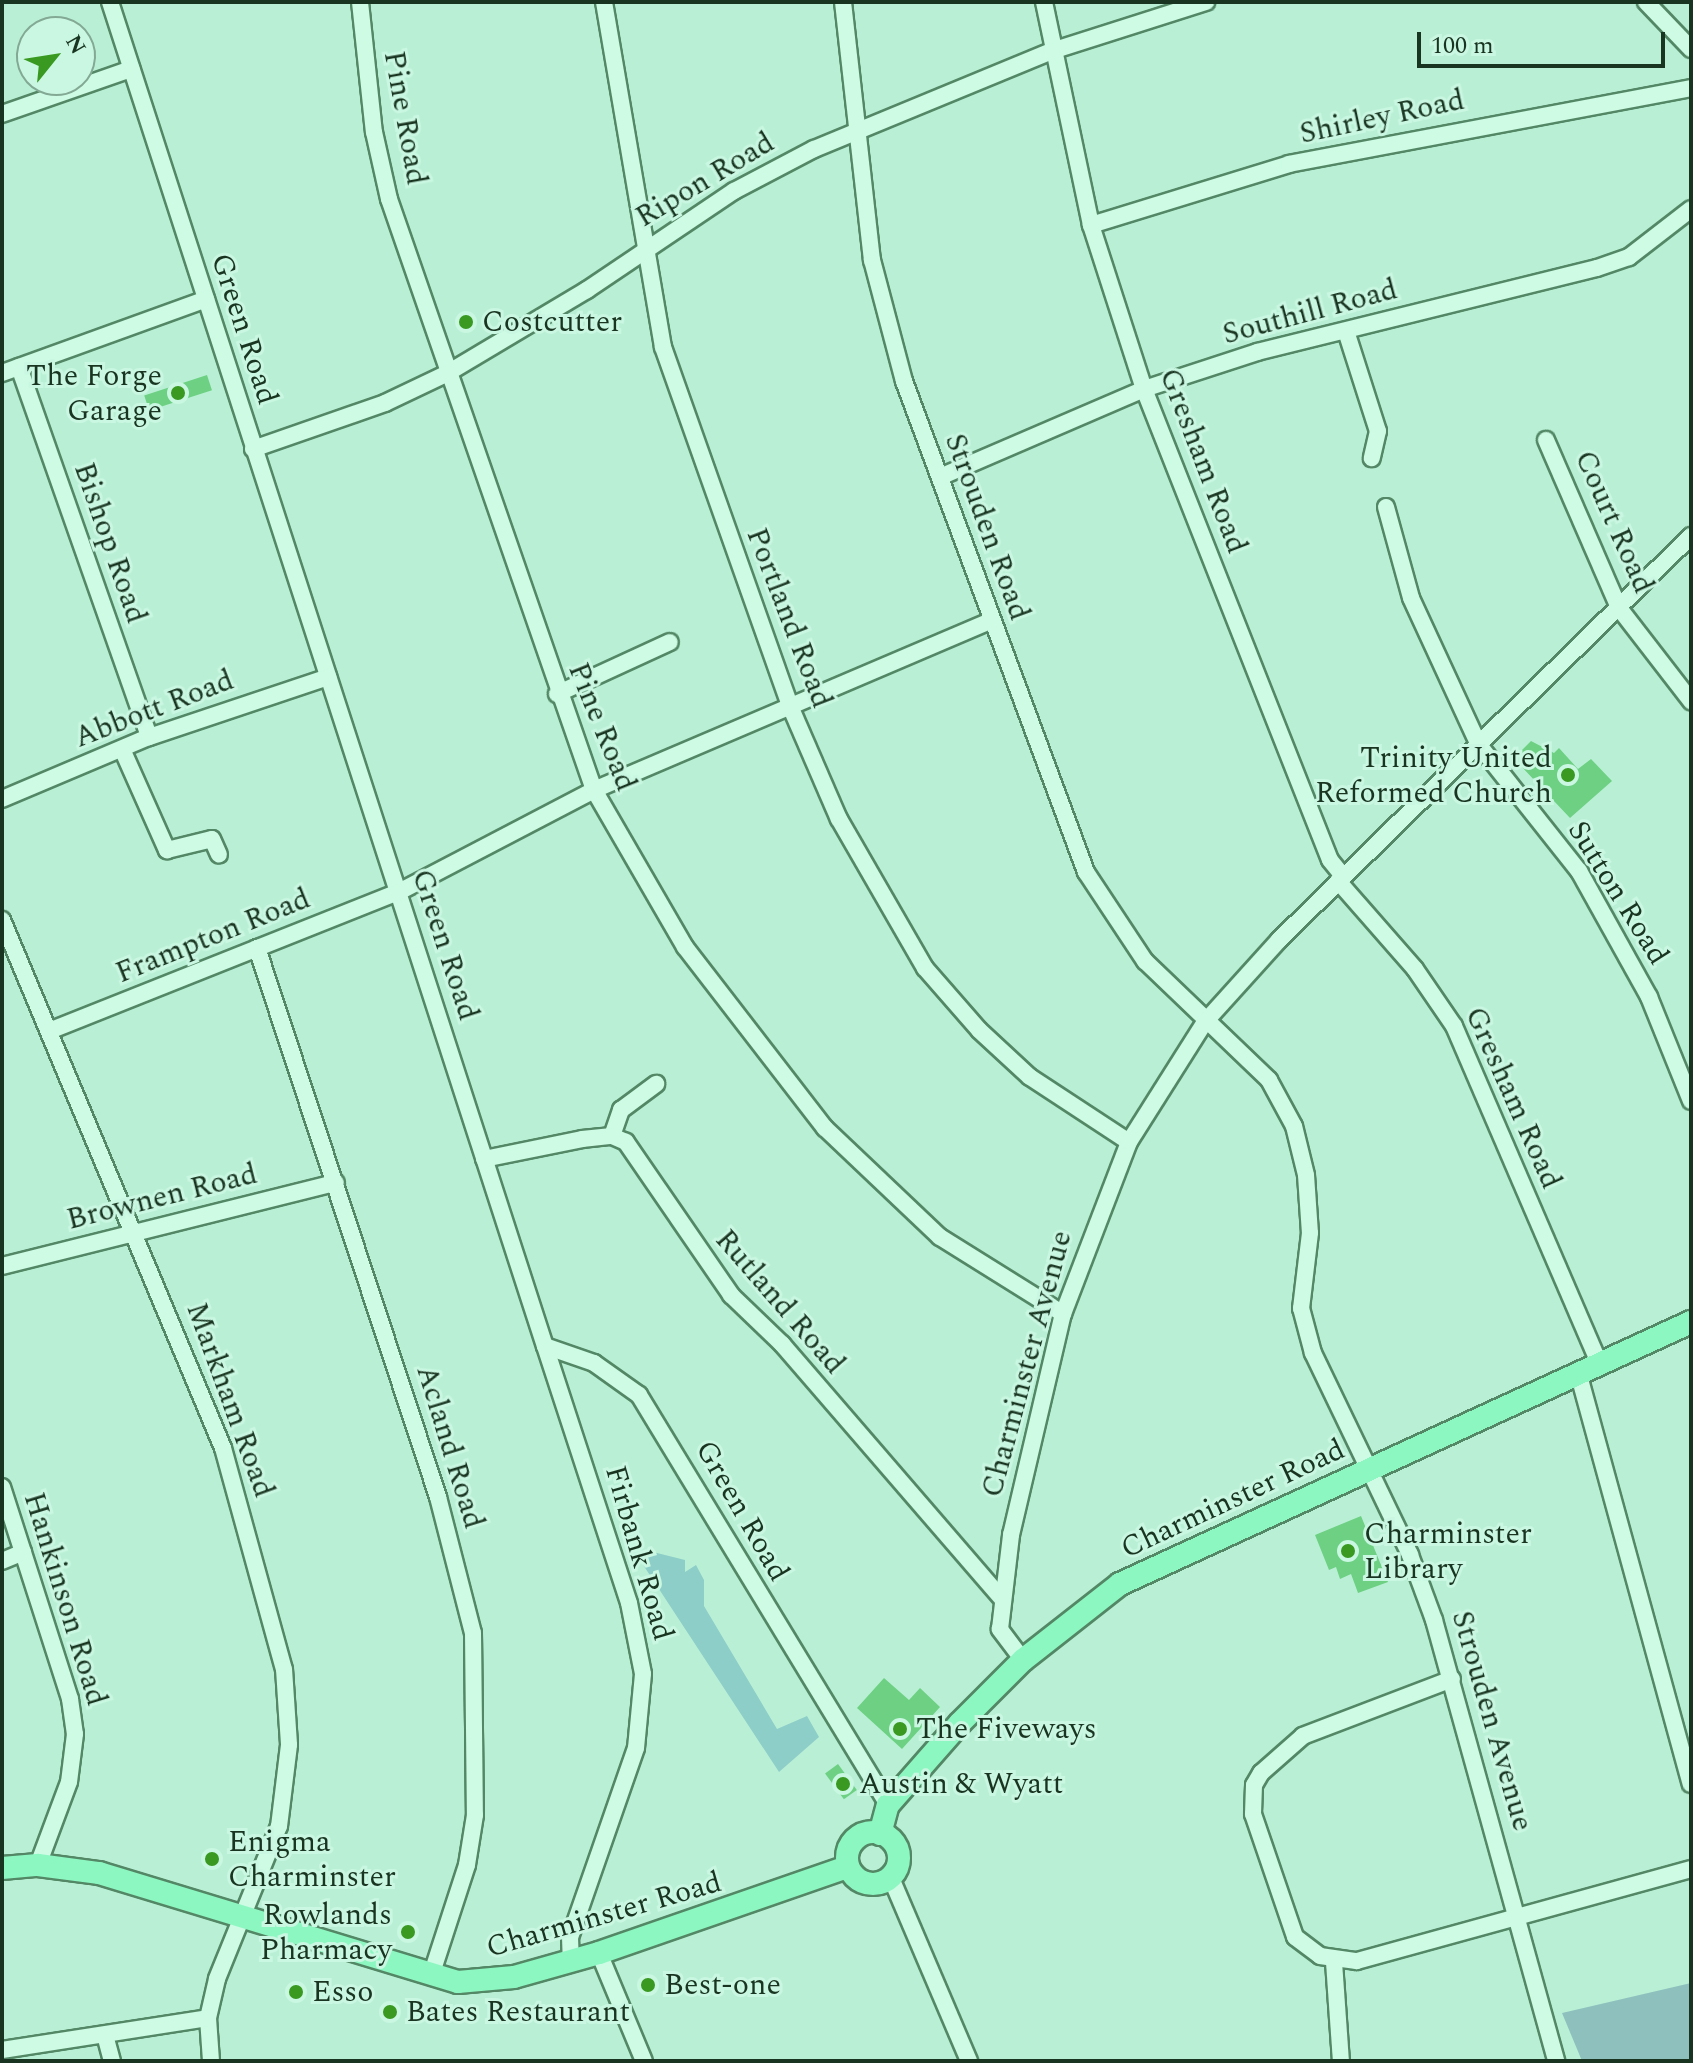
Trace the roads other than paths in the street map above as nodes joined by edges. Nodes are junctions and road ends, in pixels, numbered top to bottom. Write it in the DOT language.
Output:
graph roads {
  1 [pos="110,2"];
  2 [pos="360,2"];
  3 [pos="604,2"];
  4 [pos="843,2"];
  5 [pos="1044,2"];
  6 [pos="1206,2"];
  7 [pos="1646,2"];
  8 [pos="1691,49"];
  9 [pos="1052,51"];
  10 [pos="131,69"];
  11 [pos="1691,88"];
  12 [pos="2,114"];
  13 [pos="857,132"];
  14 [pos="1691,209"];
  15 [pos="1091,225"];
  16 [pos="645,247"];
  17 [pos="206,299"];
  18 [pos="1346,331"];
  19 [pos="19,367"];
  20 [pos="2,373"];
  21 [pos="446,374"];
  22 [pos="1144,389"];
  23 [pos="1546,440"];
  24 [pos="253,449"];
  25 [pos="1372,458"];
  26 [pos="940,477"];
  27 [pos="1386,507"];
  28 [pos="1691,536"];
  29 [pos="1619,608"];
  30 [pos="990,621"];
  31 [pos="670,642"];
  32 [pos="328,677"];
  33 [pos="557,694"];
  34 [pos="1691,701"];
  35 [pos="790,706"];
  36 [pos="149,737"];
  37 [pos="1479,745"];
  38 [pos="122,749"];
  39 [pos="594,790"];
  40 [pos="2,799"];
  41 [pos="219,855"];
  42 [pos="1340,878"];
  43 [pos="399,892"];
  44 [pos="2,920"];
  45 [pos="257,948"];
  46 [pos="1205,1022"];
  47 [pos="49,1031"];
  48 [pos="656,1084"];
  49 [pos="1691,1101"];
  50 [pos="612,1136"];
  51 [pos="1129,1142"];
  52 [pos="484,1159"];
  53 [pos="336,1183"];
  54 [pos="135,1232"];
  55 [pos="2,1266"];
  56 [pos="1063,1314"];
  57 [pos="1691,1322"];
  58 [pos="545,1346"];
  59 [pos="1599,1362"];
  60 [pos="1578,1372"];
  61 [pos="1371,1468"];
  62 [pos="2,1487"];
  63 [pos="23,1552"];
  64 [pos="2,1561"];
  65 [pos="1000,1597"];
  66 [pos="1023,1660"];
  67 [pos="1452,1679"];
  68 [pos="1691,1784"];
  69 [pos="888,1805"];
  70 [pos="880,1834"];
  71 [pos="38,1865"];
  72 [pos="848,1867"];
  73 [pos="2,1868"];
  74 [pos="1691,1869"];
  75 [pos="891,1878"];
  76 [pos="240,1918"];
  77 [pos="1520,1918"];
  78 [pos="599,1953"];
  79 [pos="571,1961"];
  80 [pos="1334,1962"];
  81 [pos="431,1976"];
  82 [pos="208,2018"];
  83 [pos="105,2035"];
  84 [pos="2,2050"];
  85 [pos="112,2061"];
  86 [pos="211,2061"];
  87 [pos="644,2061"];
  88 [pos="969,2061"];
  89 [pos="1341,2061"];
  90 [pos="1556,2061"];
  1 -- 10 [label="street, Green Road"];
  2 -- 21 [label="street, Pine Road"];
  3 -- 16 [label="street, Portland Road"];
  4 -- 13 [label="street, Strouden Road"];
  5 -- 9 [label="street, Gresham Road"];
  6 -- 9 [label="street, Ripon Road"];
  7 -- 8 [label="street"];
  9 -- 13 [label="street, Ripon Road"];
  9 -- 15 [label="street, Gresham Road"];
  10 -- 12 [label="street"];
  10 -- 17 [label="street, Green Road"];
  11 -- 15 [label="street, Shirley Road"];
  13 -- 16 [label="street, Ripon Road"];
  13 -- 26 [label="street, Strouden Road"];
  14 -- 18 [label="street, Southill Road"];
  15 -- 22 [label="street, Gresham Road"];
  16 -- 21 [label="street, Ripon Road"];
  16 -- 35 [label="street, Portland Road"];
  17 -- 19 [label="street"];
  17 -- 24 [label="street, Green Road"];
  18 -- 22 [label="street, Southill Road"];
  18 -- 25 [label="street"];
  19 -- 20 [label="street"];
  19 -- 36 [label="street, Bishop Road"];
  21 -- 24 [label="street, Ripon Road"];
  21 -- 33 [label="street, Pine Road"];
  22 -- 26 [label="street, Southill Road"];
  22 -- 42 [label="street, Gresham Road"];
  23 -- 29 [label="street, Court Road"];
  24 -- 32 [label="street, Green Road"];
  26 -- 30 [label="street, Strouden Road"];
  27 -- 37 [label="street, Sutton Road"];
  28 -- 29 [label="street, Charminster Avenue"];
  29 -- 34 [label="street, Court Road"];
  29 -- 37 [label="street, Charminster Avenue"];
  30 -- 35 [label="street, Frampton Road"];
  30 -- 46 [label="street, Strouden Road"];
  31 -- 33 [label="street"];
  32 -- 36 [label="street, Abbott Road"];
  32 -- 43 [label="street, Green Road"];
  33 -- 39 [label="street, Pine Road"];
  35 -- 39 [label="street, Frampton Road"];
  35 -- 51 [label="street, Portland Road"];
  36 -- 38 [label="street, Abbott Road"];
  37 -- 42 [label="street, Charminster Avenue"];
  37 -- 49 [label="street, Sutton Road"];
  38 -- 40 [label="street, Abbott Road"];
  38 -- 41 [label="street"];
  39 -- 43 [label="street, Frampton Road"];
  39 -- 56 [label="street, Pine Road"];
  42 -- 46 [label="street, Charminster Avenue"];
  42 -- 59 [label="street, Gresham Road"];
  43 -- 45 [label="street, Frampton Road"];
  43 -- 52 [label="street, Green Road"];
  44 -- 47 [label="street, Markham Road"];
  45 -- 47 [label="street, Frampton Road"];
  45 -- 53 [label="street, Acland Road"];
  46 -- 51 [label="street, Charminster Avenue"];
  46 -- 61 [label="street, Strouden Avenue"];
  47 -- 54 [label="street, Markham Road"];
  48 -- 50 [label="street"];
  50 -- 52 [label="street"];
  50 -- 65 [label="street, Rutland Road"];
  51 -- 56 [label="street, Charminster Avenue"];
  52 -- 58 [label="street, Green Road"];
  53 -- 54 [label="street, Brownen Road"];
  53 -- 81 [label="street, Acland Road"];
  54 -- 55 [label="street, Brownen Road"];
  54 -- 76 [label="street, Markham Road"];
  56 -- 65 [label="street, Charminster Avenue"];
  57 -- 59 [label="main road, Charminster Road"];
  58 -- 69 [label="street, Green Road"];
  58 -- 79 [label="street, Firbank Road"];
  59 -- 60 [label="main road, Charminster Road"];
  60 -- 61 [label="main road, Charminster Road"];
  60 -- 68 [label="street"];
  61 -- 66 [label="main road, Charminster Road"];
  61 -- 67 [label="street, Strouden Avenue"];
  62 -- 63 [label="street, Hankinson Road"];
  63 -- 64 [label="street"];
  63 -- 71 [label="street, Hankinson Road"];
  65 -- 66 [label="street, Charminster Avenue"];
  66 -- 69 [label="main road, Charminster Road"];
  67 -- 77 [label="street, Strouden Avenue"];
  67 -- 80 [label="street"];
  69 -- 70 [label="main road, Charminster Road"];
  70 -- 72 [label="main road"];
  70 -- 75 [label="main road"];
  71 -- 73 [label="main road, Charminster Road"];
  71 -- 76 [label="main road, Charminster Road"];
  72 -- 75 [label="main road"];
  72 -- 78 [label="main road, Charminster Road"];
  74 -- 77 [label="street"];
  75 -- 88 [label="street"];
  76 -- 81 [label="main road, Charminster Road"];
  76 -- 82 [label="street, Markham Road"];
  77 -- 80 [label="street"];
  77 -- 90 [label="street, Strouden Avenue"];
  78 -- 79 [label="main road, Charminster Road"];
  78 -- 87 [label="street"];
  79 -- 81 [label="main road, Charminster Road"];
  80 -- 89 [label="street"];
  82 -- 83 [label="street"];
  82 -- 86 [label="street"];
  83 -- 84 [label="street"];
  83 -- 85 [label="street"];
}
